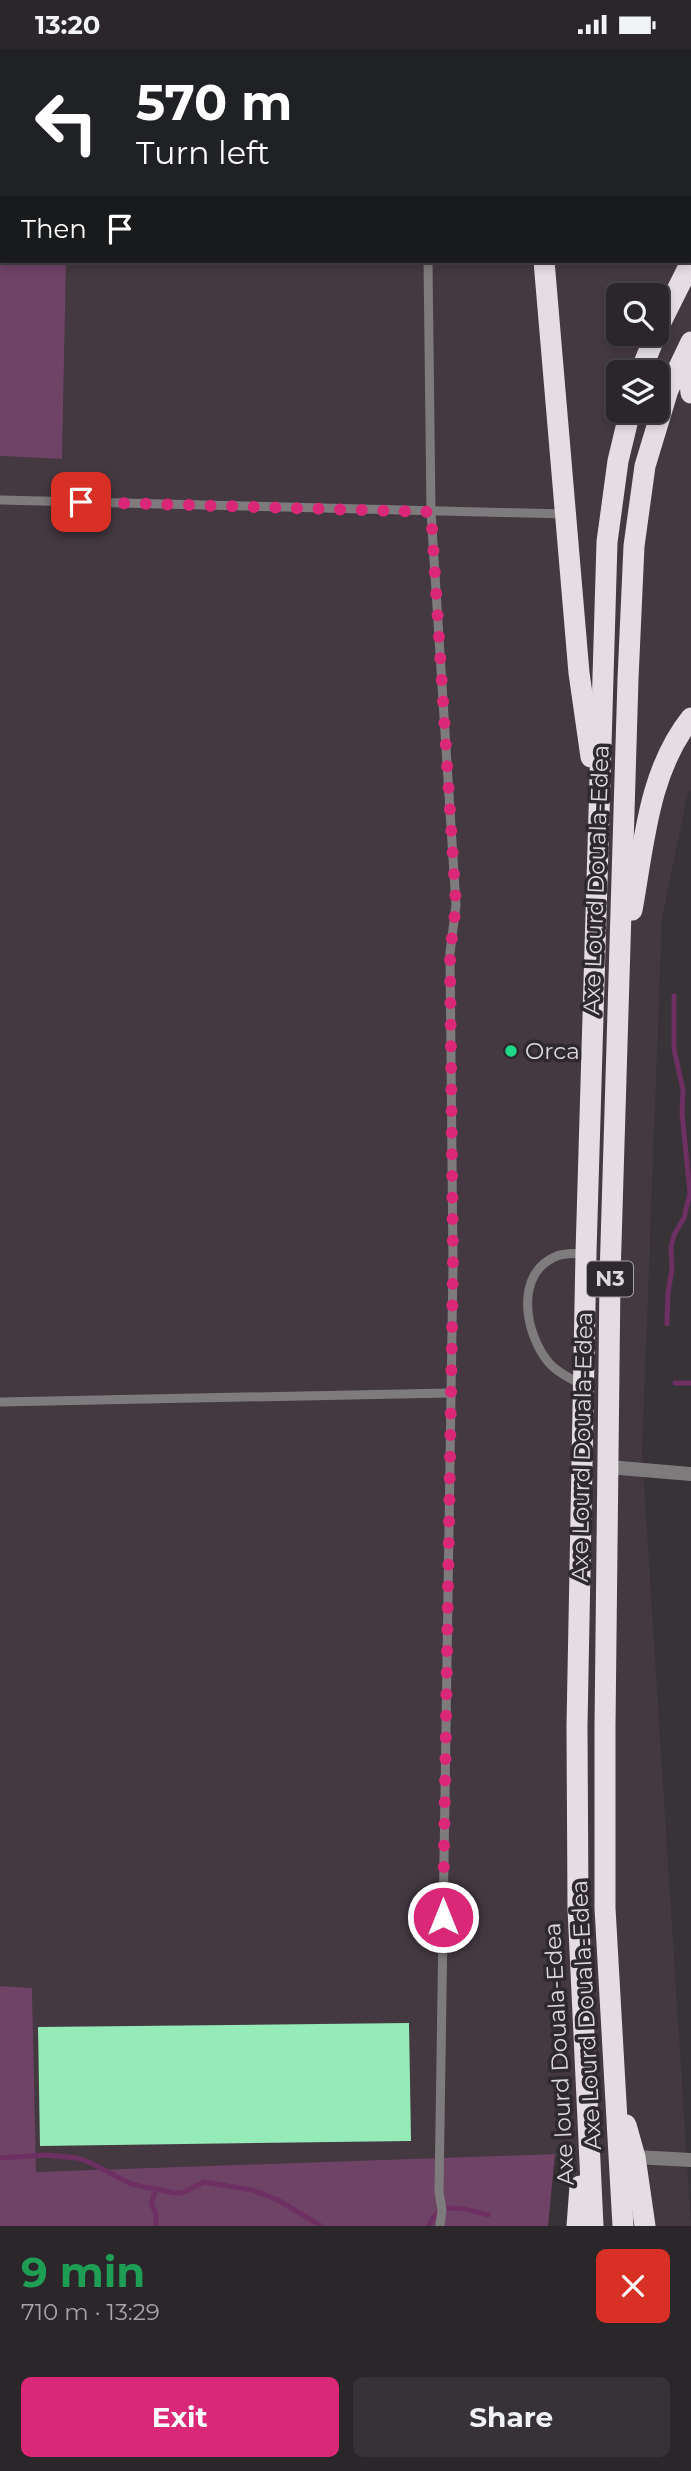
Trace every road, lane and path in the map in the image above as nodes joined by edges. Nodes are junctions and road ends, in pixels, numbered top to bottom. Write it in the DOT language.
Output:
graph roads {
  1 [pos="428,263"];
  2 [pos="544,263"];
  3 [pos="691,263"];
  4 [pos="669,307"];
  5 [pos="691,342"];
  6 [pos="691,356"];
  7 [pos="691,393"];
  8 [pos="627,423"];
  9 [pos="0,500"];
  10 [pos="431,512"];
  11 [pos="565,514"];
  12 [pos="691,718"];
  13 [pos="599,815"];
  14 [pos="619,985"];
  15 [pos="586,1253"];
  16 [pos="585,1387"];
  17 [pos="449,1393"];
  18 [pos="0,1402"];
  19 [pos="608,1467"];
  20 [pos="691,1474"];
  21 [pos="616,2089"];
  22 [pos="586,2090"];
  23 [pos="635,2157"];
  24 [pos="691,2160"];
  25 [pos="440,2226"];
  26 [pos="577,2226"];
  27 [pos="593,2226"];
  28 [pos="623,2226"];
  29 [pos="645,2226"];
  1 -- 10 [label="lane"];
  2 -- 11 [label="highway"];
  3 -- 4 [label="highway"];
  5 -- 14 [label="highway, Axe Lourd Douala-Edea / N3"];
  6 -- 7 [label="highway"];
  8 -- 13 [label="highway, Axe lourd Douala-Edea / N3"];
  9 -- 10 [label="lane"];
  10 -- 11 [label="lane"];
  10 -- 17 [label="lane"];
  11 -- 13 [label="highway"];
  12 -- 14 [label="highway"];
  13 -- 15 [label="highway, Axe lourd Douala-Edea / N3"];
  14 -- 19 [label="highway, Axe Lourd Douala-Edea / N3"];
  15 -- 16 [label="highway, Axe lourd Douala-Edea / N3"];
  15 -- 16 [label="lane"];
  16 -- 22 [label="highway, Axe lourd Douala-Edea / N3"];
  17 -- 18 [label="lane"];
  17 -- 25 [label="lane"];
  19 -- 20 [label="street"];
  19 -- 21 [label="highway, Axe Lourd Douala-Edea / N3"];
  21 -- 23 [label="highway"];
  21 -- 28 [label="highway, Axe Lourd Douala-Edea / N3"];
  22 -- 26 [label="highway"];
  22 -- 27 [label="highway, Axe lourd Douala-Edea / N3"];
  23 -- 24 [label="street"];
  23 -- 29 [label="highway"];
}
